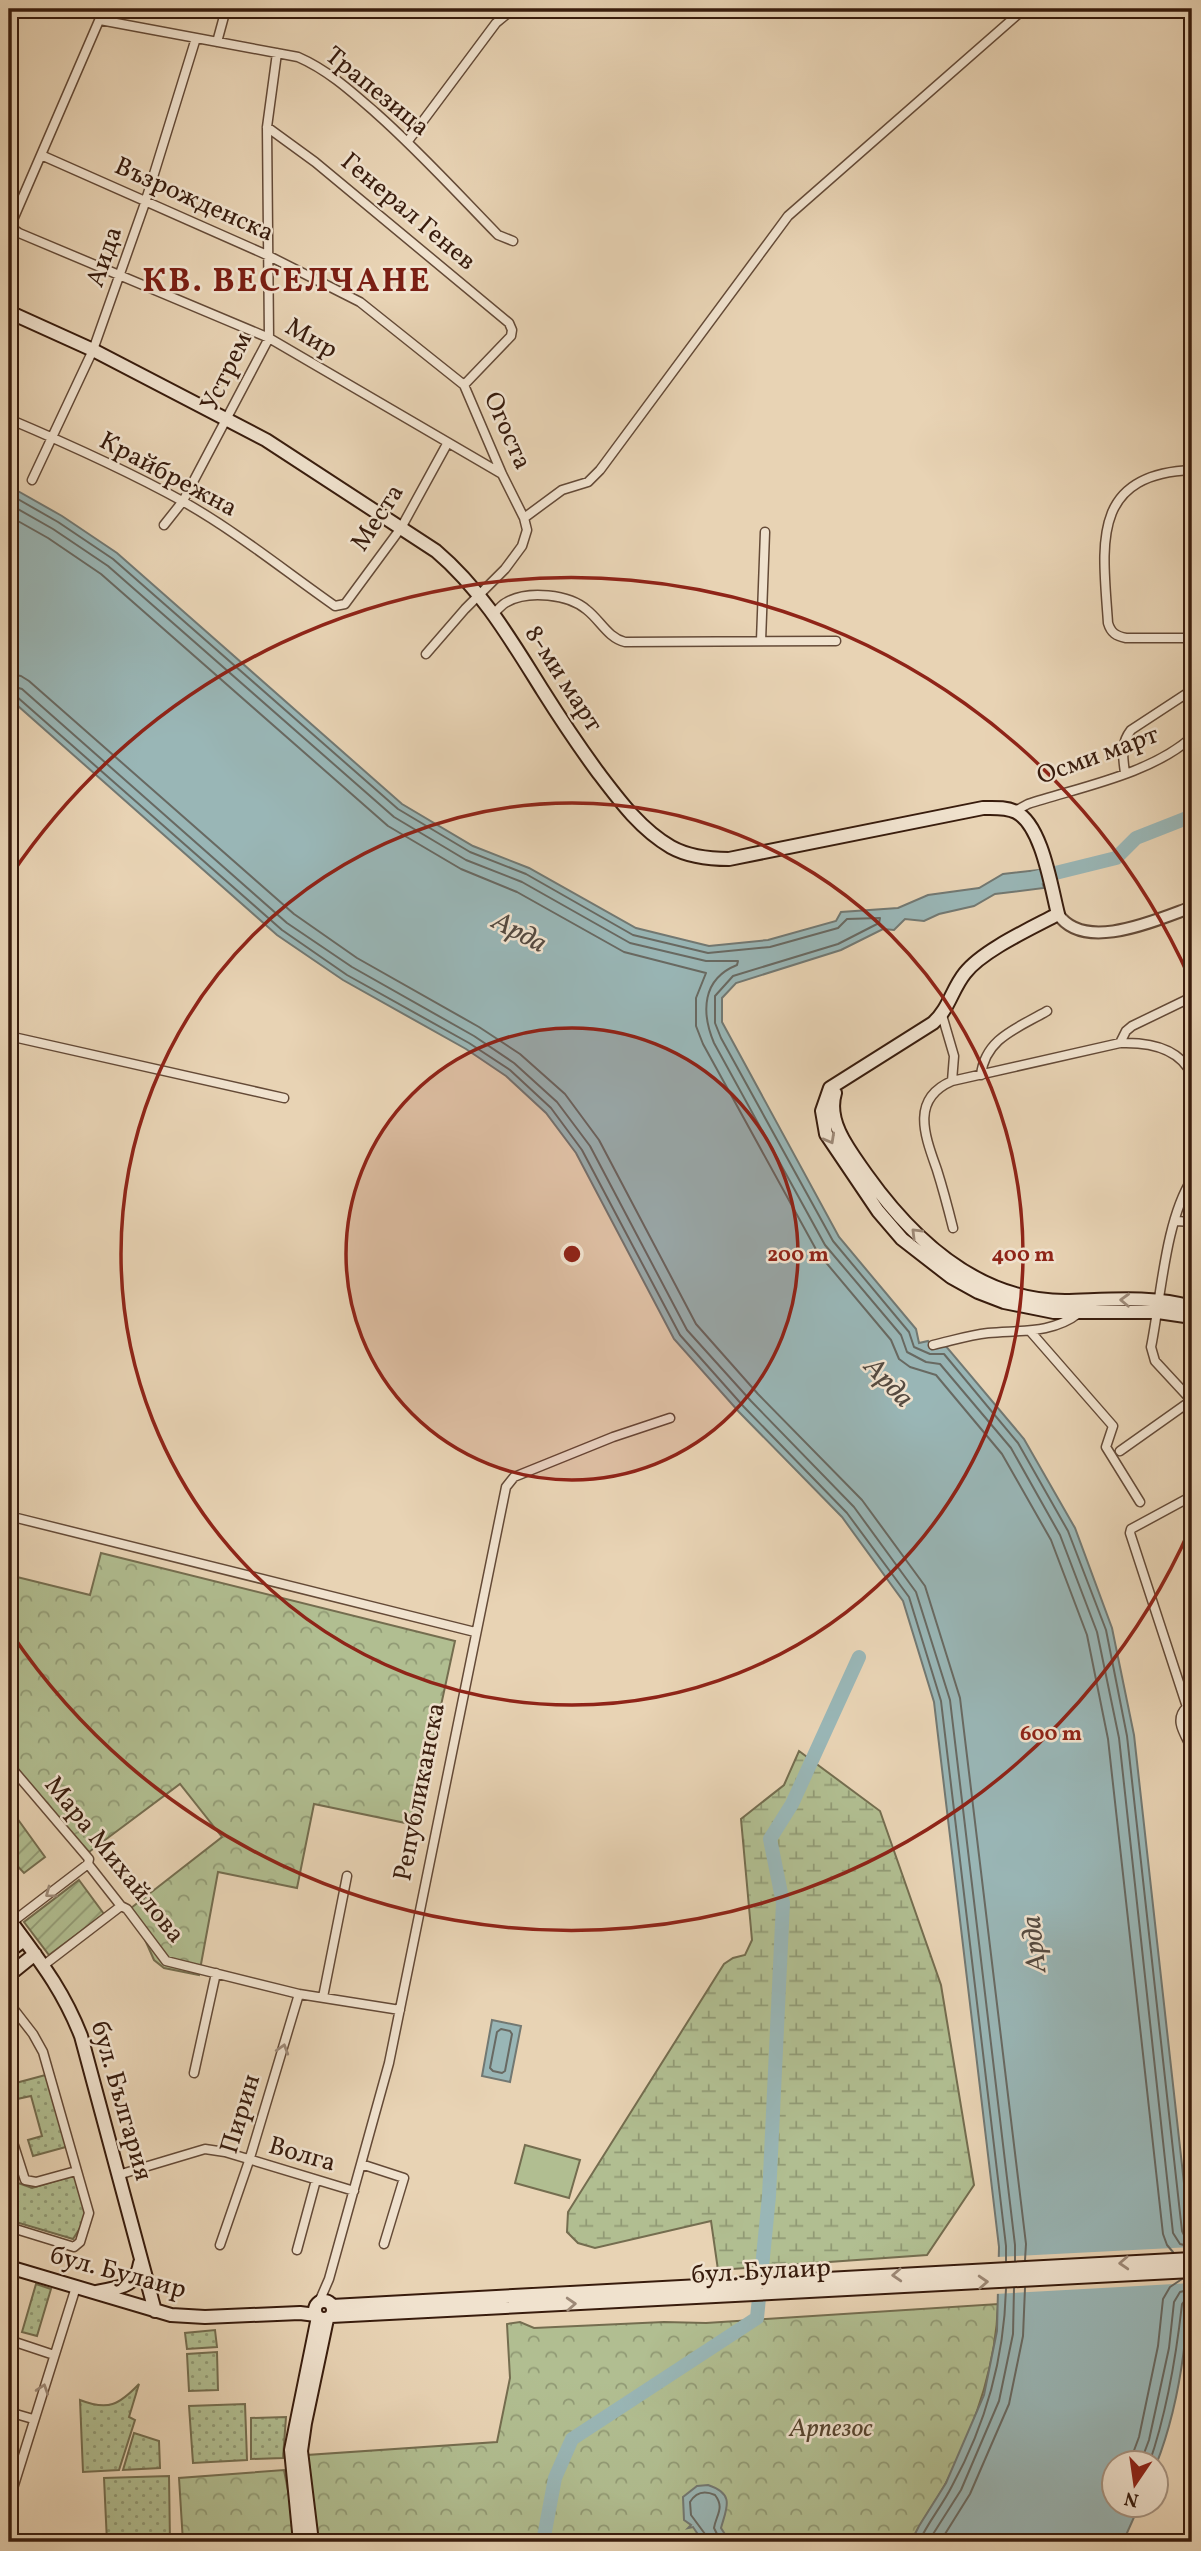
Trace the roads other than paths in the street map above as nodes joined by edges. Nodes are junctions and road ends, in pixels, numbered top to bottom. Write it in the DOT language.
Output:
graph roads {
  1 [pos="104,9"];
  2 [pos="226,9"];
  3 [pos="513,9"];
  4 [pos="1024,9"];
  5 [pos="100,20"];
  6 [pos="196,38"];
  7 [pos="217,43"];
  8 [pos="277,53"];
  9 [pos="267,127"];
  10 [pos="408,141"];
  11 [pos="41,155"];
  12 [pos="145,203"];
  13 [pos="513,241"];
  14 [pos="269,256"];
  15 [pos="121,276"];
  16 [pos="9,312"];
  17 [pos="511,336"];
  18 [pos="269,338"];
  19 [pos="93,350"];
  20 [pos="464,386"];
  21 [pos="9,419"];
  22 [pos="228,419"];
  23 [pos="51,437"];
  24 [pos="447,444"];
  25 [pos="1192,470"];
  26 [pos="502,474"];
  27 [pos="32,480"];
  28 [pos="183,501"];
  29 [pos="524,517"];
  30 [pos="164,525"];
  31 [pos="401,528"];
  32 [pos="765,531"];
  33 [pos="479,594"];
  34 [pos="335,606"];
  35 [pos="494,613"];
  36 [pos="1192,638"];
  37 [pos="761,641"];
  38 [pos="836,641"];
  39 [pos="426,654"];
  40 [pos="1192,690"];
  41 [pos="1192,737"];
  42 [pos="1125,773"];
  43 [pos="1015,811"];
  44 [pos="1192,907"];
  45 [pos="1056,908"];
  46 [pos="1192,997"];
  47 [pos="1047,1011"];
  48 [pos="942,1015"];
  49 [pos="9,1036"];
  50 [pos="1120,1043"];
  51 [pos="981,1075"];
  52 [pos="1192,1075"];
  53 [pos="841,1080"];
  54 [pos="952,1081"];
  55 [pos="284,1098"];
  56 [pos="1192,1179"];
  57 [pos="1176,1222"];
  58 [pos="1192,1222"];
  59 [pos="953,1228"];
  60 [pos="1159,1306"];
  61 [pos="1192,1307"];
  62 [pos="1079,1313"];
  63 [pos="1192,1317"];
  64 [pos="1030,1331"];
  65 [pos="933,1345"];
  66 [pos="1192,1400"];
  67 [pos="670,1418"];
  68 [pos="1120,1451"];
  69 [pos="1192,1496"];
  70 [pos="1140,1502"];
  71 [pos="9,1516"];
  72 [pos="475,1632"];
  73 [pos="1190,1705"];
  74 [pos="1192,1749"];
  75 [pos="9,1765"];
  76 [pos="88,1864"];
  77 [pos="347,1876"];
  78 [pos="121,1906"];
  79 [pos="10,1921"];
  80 [pos="24,1940"];
  81 [pos="9,1951"];
  82 [pos="40,1960"];
  83 [pos="216,1973"];
  84 [pos="9,1975"];
  85 [pos="299,1994"];
  86 [pos="323,1997"];
  87 [pos="10,2007"];
  88 [pos="400,2010"];
  89 [pos="194,2073"];
  90 [pos="9,2130"];
  91 [pos="249,2161"];
  92 [pos="361,2164"];
  93 [pos="20,2168"];
  94 [pos="9,2171"];
  95 [pos="76,2171"];
  96 [pos="118,2175"];
  97 [pos="316,2180"];
  98 [pos="354,2191"];
  99 [pos="9,2227"];
  100 [pos="384,2244"];
  101 [pos="220,2245"];
  102 [pos="296,2250"];
  103 [pos="1192,2259"];
  104 [pos="141,2260"];
  105 [pos="9,2267"];
  106 [pos="1192,2271"];
  107 [pos="76,2287"];
  108 [pos="93,2292"];
  109 [pos="670,2293"];
  110 [pos="324,2310"];
  111 [pos="155,2311"];
  112 [pos="9,2340"];
  113 [pos="54,2355"];
  114 [pos="9,2412"];
  115 [pos="33,2419"];
  116 [pos="296,2450"];
  117 [pos="12,2480"];
  118 [pos="9,2501"];
  119 [pos="300,2542"];
  120 [pos="312,2542"];
  1 -- 5 [label="street"];
  2 -- 7 [label="street"];
  3 -- 10 [label="street"];
  4 -- 29 [label="street, Огоста"];
  5 -- 6 [label="street, Трапезица"];
  5 -- 11 [label="street"];
  6 -- 7 [label="street, Трапезица"];
  6 -- 12 [label="street, Аида"];
  7 -- 8 [label="street, Трапезица"];
  8 -- 9 [label="street, Устрем"];
  8 -- 10 [label="street, Трапезица"];
  9 -- 14 [label="street, Устрем"];
  9 -- 17 [label="street, Генерал Генев"];
  10 -- 13 [label="street, Трапезица"];
  11 -- 12 [label="street, Възрожденска"];
  11 -- 15 [label="street, Мир"];
  12 -- 14 [label="street, Възрожденска"];
  12 -- 15 [label="street, Аида"];
  14 -- 18 [label="street, Устрем"];
  14 -- 20 [label="street, Възрожденска"];
  15 -- 18 [label="street, Мир"];
  15 -- 19 [label="street, Аида"];
  16 -- 19 [label="main road, 8-ми март"];
  17 -- 20 [label="street, Огоста"];
  18 -- 22 [label="street, Устрем"];
  18 -- 24 [label="street, Мир"];
  19 -- 22 [label="main road, 8-ми март"];
  19 -- 23 [label="street, Аида"];
  20 -- 26 [label="street, Огоста"];
  21 -- 23 [label="street, Крайбрежна"];
  22 -- 28 [label="street, Устрем"];
  22 -- 31 [label="main road, 8-ми март"];
  23 -- 27 [label="street, Аида"];
  23 -- 28 [label="street, Крайбрежна"];
  24 -- 26 [label="street, Мир"];
  24 -- 31 [label="street, Места"];
  25 -- 36 [label="street"];
  26 -- 29 [label="street, Огоста"];
  28 -- 30 [label="street, Устрем"];
  28 -- 34 [label="street, Крайбрежна"];
  29 -- 33 [label="street"];
  31 -- 33 [label="main road, 8-ми март"];
  31 -- 34 [label="street, Места"];
  32 -- 37 [label="street"];
  33 -- 35 [label="main road, 8-ми март"];
  33 -- 39 [label="street"];
  35 -- 37 [label="street"];
  35 -- 43 [label="main road, 8-ми март"];
  37 -- 38 [label="street"];
  40 -- 42 [label="street"];
  41 -- 42 [label="street, Осми март"];
  42 -- 43 [label="street, Осми март"];
  43 -- 45 [label="main road"];
  44 -- 45 [label="street"];
  45 -- 48 [label="main road"];
  46 -- 50 [label="street"];
  47 -- 51 [label="street"];
  48 -- 53 [label="main road"];
  48 -- 54 [label="street"];
  49 -- 55 [label="street"];
  50 -- 51 [label="street"];
  50 -- 52 [label="street"];
  51 -- 54 [label="street"];
  60 -- 53 [label="main road, one-way"];
  53 -- 62 [label="main road, one-way"];
  54 -- 59 [label="street"];
  56 -- 57 [label="street"];
  57 -- 58 [label="street"];
  57 -- 60 [label="street"];
  60 -- 61 [label="main road"];
  60 -- 62 [label="main road"];
  60 -- 63 [label="main road"];
  60 -- 66 [label="street"];
  62 -- 64 [label="street"];
  64 -- 65 [label="street"];
  64 -- 70 [label="street"];
  66 -- 68 [label="street"];
  67 -- 72 [label="street, Републиканска"];
  69 -- 73 [label="street"];
  71 -- 72 [label="street"];
  72 -- 88 [label="street, Републиканска"];
  73 -- 74 [label="street"];
  75 -- 76 [label="street, Мара Михайлова"];
  76 -- 78 [label="street, Мара Михайлова"];
  76 -- 79 [label="street, one-way"];
  77 -- 86 [label="street"];
  78 -- 82 [label="street"];
  78 -- 83 [label="street, Мара Михайлова"];
  79 -- 80 [label="main road, бул. България"];
  80 -- 81 [label="main road"];
  80 -- 82 [label="main road, бул. България"];
  82 -- 84 [label="main road"];
  82 -- 96 [label="main road, бул. България"];
  83 -- 85 [label="street, Мара Михайлова"];
  83 -- 89 [label="street"];
  85 -- 86 [label="street, Мара Михайлова"];
  91 -- 85 [label="street, Пирин, one-way"];
  86 -- 88 [label="street, Мара Михайлова"];
  87 -- 95 [label="street"];
  88 -- 92 [label="street, Републиканска"];
  90 -- 93 [label="street"];
  91 -- 96 [label="street, Волга"];
  91 -- 97 [label="street, Волга"];
  91 -- 101 [label="street, Пирин"];
  92 -- 98 [label="street, Републиканска"];
  92 -- 100 [label="street"];
  93 -- 94 [label="street"];
  93 -- 95 [label="street"];
  95 -- 99 [label="street"];
  96 -- 104 [label="main road, бул. България"];
  97 -- 98 [label="street, Волга"];
  97 -- 102 [label="street"];
  98 -- 110 [label="street, Републиканска"];
  103 -- 109 [label="main road, бул. Булаир, one-way"];
  104 -- 108 [label="main road"];
  104 -- 111 [label="main road, бул. България"];
  105 -- 107 [label="main road, бул. Булаир"];
  109 -- 106 [label="main road, бул. Булаир, one-way"];
  107 -- 108 [label="main road, бул. Булаир"];
  107 -- 113 [label="street"];
  108 -- 111 [label="main road, бул. Булаир"];
  109 -- 110 [label="main road, бул. Булаир"];
  110 -- 111 [label="main road, бул. Булаир"];
  110 -- 116 [label="main road, Републиканска"];
  112 -- 113 [label="street"];
  115 -- 113 [label="street, one-way"];
  114 -- 115 [label="street"];
  115 -- 117 [label="street"];
  116 -- 119 [label="main road, Републиканска"];
  116 -- 120 [label="main road, Републиканска"];
  117 -- 118 [label="street"];
}
